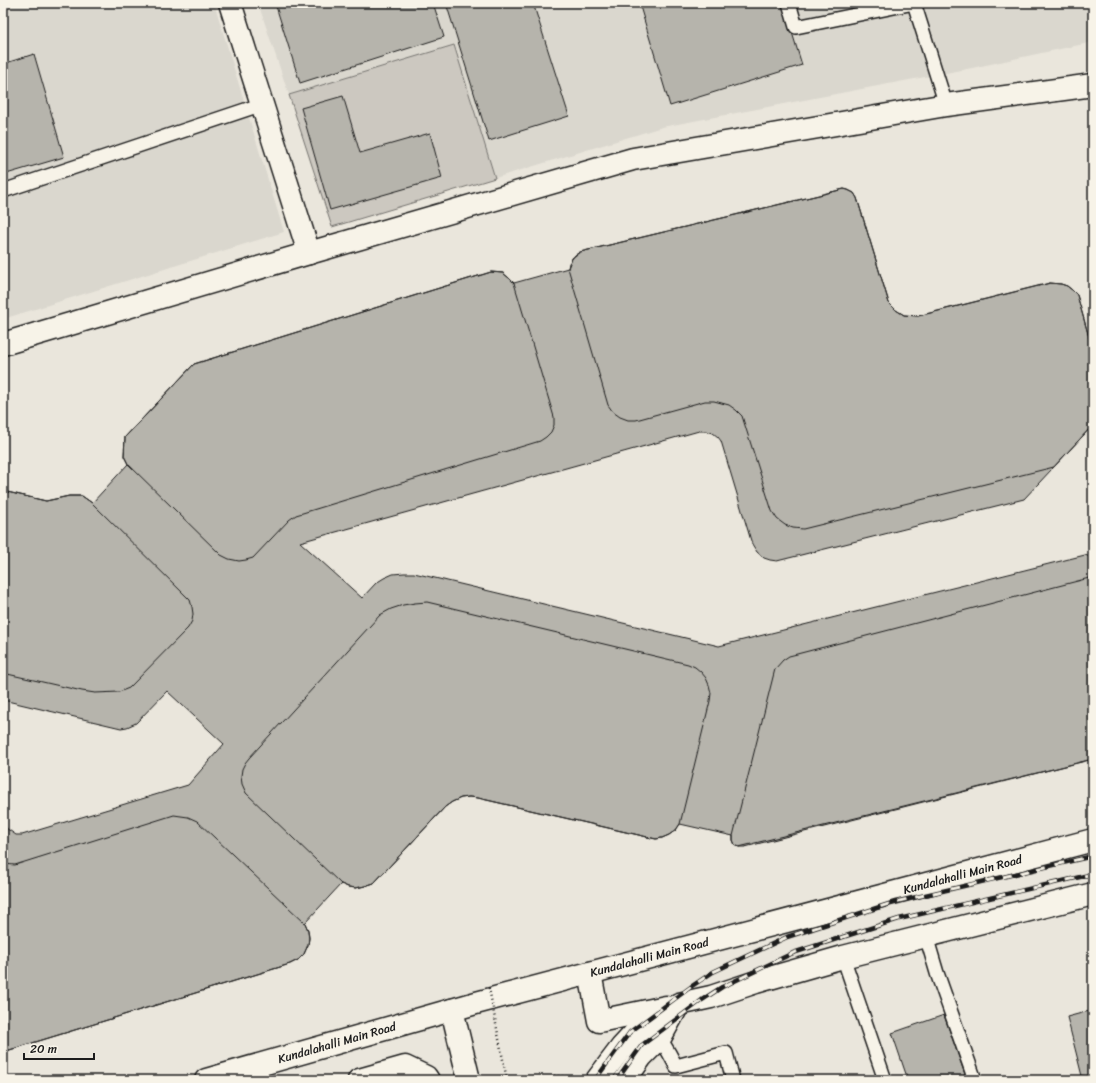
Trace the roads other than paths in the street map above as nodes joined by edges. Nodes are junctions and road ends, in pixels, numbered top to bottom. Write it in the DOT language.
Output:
graph roads {
  1 [pos="230,3"];
  2 [pos="789,3"];
  3 [pos="914,3"];
  4 [pos="1093,85"];
  5 [pos="263,104"];
  6 [pos="946,105"];
  7 [pos="3,191"];
  8 [pos="309,254"];
  9 [pos="3,344"];
  10 [pos="1093,840"];
  11 [pos="1093,894"];
  12 [pos="926,936"];
  13 [pos="843,957"];
  14 [pos="590,973"];
  15 [pos="678,1004"];
  16 [pos="452,1010"];
  17 [pos="660,1038"];
  18 [pos="206,1080"];
  19 [pos="360,1080"];
  20 [pos="428,1080"];
  21 [pos="469,1080"];
  22 [pos="597,1080"];
  23 [pos="625,1080"];
  24 [pos="734,1080"];
  25 [pos="885,1080"];
  26 [pos="975,1080"];
  1 -- 5 [label="main road"];
  2 -- 3 [label="lane"];
  3 -- 6 [label="lane"];
  4 -- 6 [label="main road"];
  5 -- 7 [label="lane"];
  5 -- 8 [label="main road"];
  6 -- 8 [label="main road"];
  8 -- 9 [label="main road"];
  10 -- 14 [label="main road, Kundalahalli Main Road"];
  11 -- 12 [label="main road"];
  12 -- 13 [label="main road"];
  12 -- 26 [label="lane"];
  13 -- 15 [label="main road"];
  13 -- 25 [label="lane"];
  14 -- 15 [label="main road"];
  14 -- 16 [label="main road, Kundalahalli Main Road"];
  15 -- 17 [label="main road"];
  15 -- 22 [label="main road"];
  16 -- 18 [label="main road, Kundalahalli Main Road"];
  16 -- 21 [label="main road"];
  17 -- 23 [label="main road"];
  17 -- 24 [label="lane"];
  19 -- 20 [label="main road"];
}
